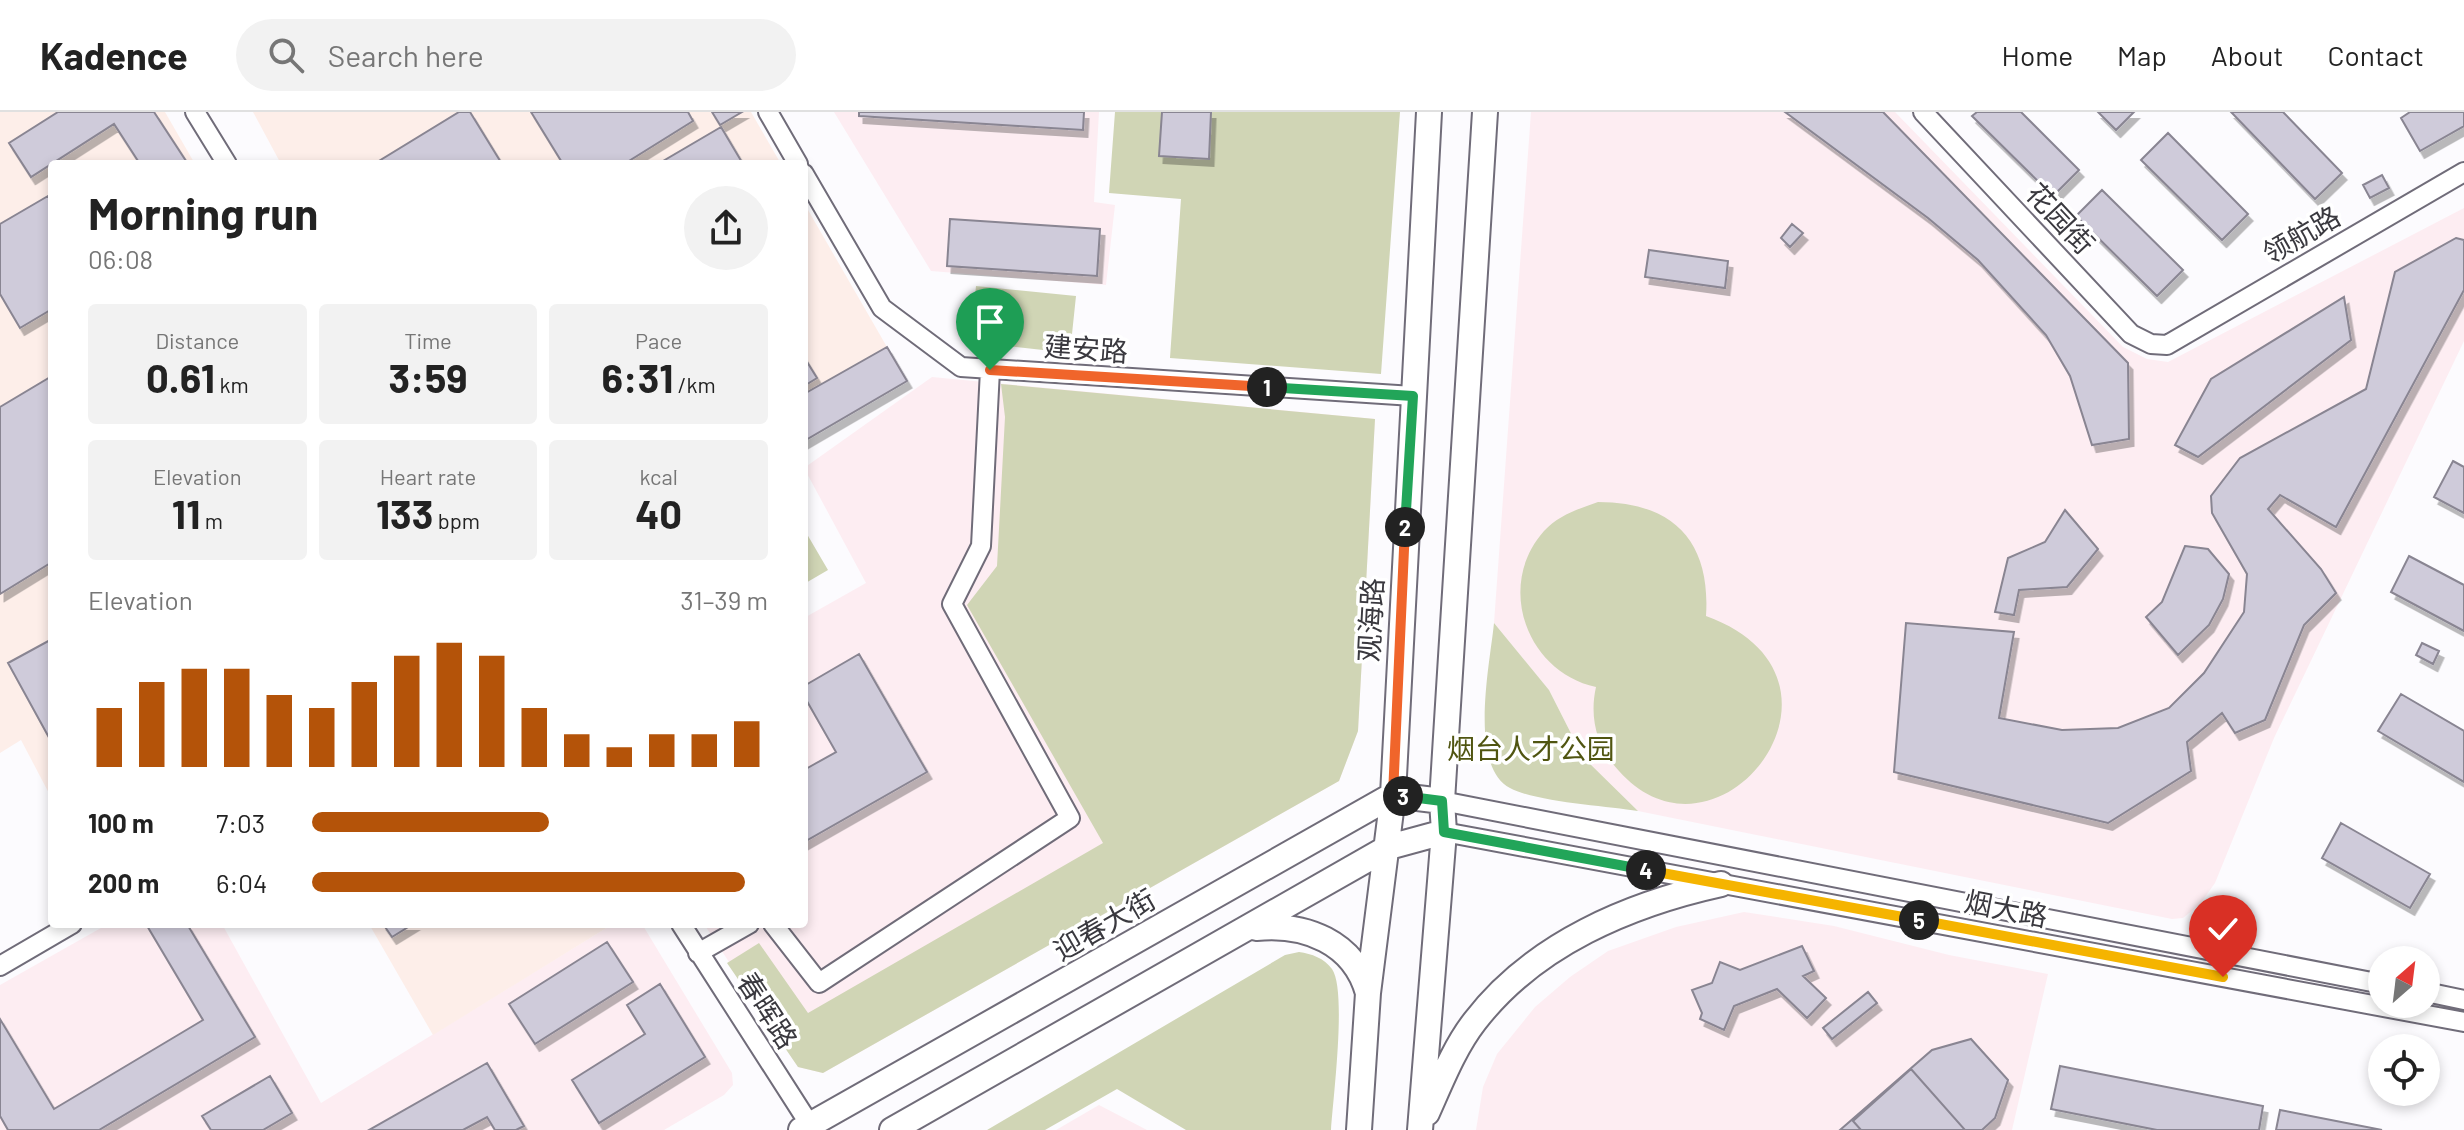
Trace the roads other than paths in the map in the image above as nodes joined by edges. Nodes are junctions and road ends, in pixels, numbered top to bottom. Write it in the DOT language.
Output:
graph roads {
  1 [pos="195,112"];
  2 [pos="768,112"];
  3 [pos="1429,112"];
  4 [pos="1485,112"];
  5 [pos="1929,114"];
  6 [pos="225,160"];
  7 [pos="796,160"];
  8 [pos="2464,172"];
  9 [pos="808,181"];
  10 [pos="2167,345"];
  11 [pos="990,370"];
  12 [pos="1413,396"];
  13 [pos="1393,795"];
  14 [pos="1442,801"];
  15 [pos="1444,832"];
  16 [pos="1389,847"];
  17 [pos="1721,884"];
  18 [pos="65,928"];
  19 [pos="683,928"];
  20 [pos="742,928"];
  21 [pos="776,928"];
  22 [pos="1250,929"];
  23 [pos="698,953"];
  24 [pos="0,966"];
  25 [pos="2368,981"];
  26 [pos="1368,993"];
  27 [pos="2440,995"];
  28 [pos="2464,1000"];
  29 [pos="2464,1022"];
  30 [pos="805,1128"];
  31 [pos="892,1130"];
  32 [pos="1359,1130"];
  33 [pos="1420,1130"];
  1 -- 6 [label="street"];
  2 -- 7 [label="street"];
  3 -- 12 [label="main road, 观海路"];
  4 -- 14 [label="main road"];
  5 -- 10 [label="street, 花园街"];
  8 -- 10 [label="street, 领航路"];
  9 -- 11 [label="street, 建安路"];
  11 -- 12 [label="street, 建安路"];
  11 -- 21 [label="street"];
  12 -- 13 [label="main road, 观海路"];
  13 -- 14 [label="main road"];
  13 -- 16 [label="main road, 观海路"];
  13 -- 30 [label="main road, 迎春大街"];
  14 -- 15 [label="main road"];
  14 -- 25 [label="street, 烟大路"];
  15 -- 16 [label="main road"];
  15 -- 17 [label="street, 烟大路"];
  15 -- 33 [label="main road"];
  16 -- 22 [label="main road"];
  16 -- 26 [label="main road, 观海路"];
  17 -- 29 [label="street, 烟大路"];
  17 -- 33 [label="main road"];
  18 -- 24 [label="street"];
  19 -- 23 [label="street, 春晖路"];
  20 -- 23 [label="street"];
  22 -- 26 [label="main road"];
  22 -- 31 [label="main road"];
  23 -- 30 [label="street, 春晖路"];
  26 -- 32 [label="main road, 观海路"];
  27 -- 28 [label="street"];
}
